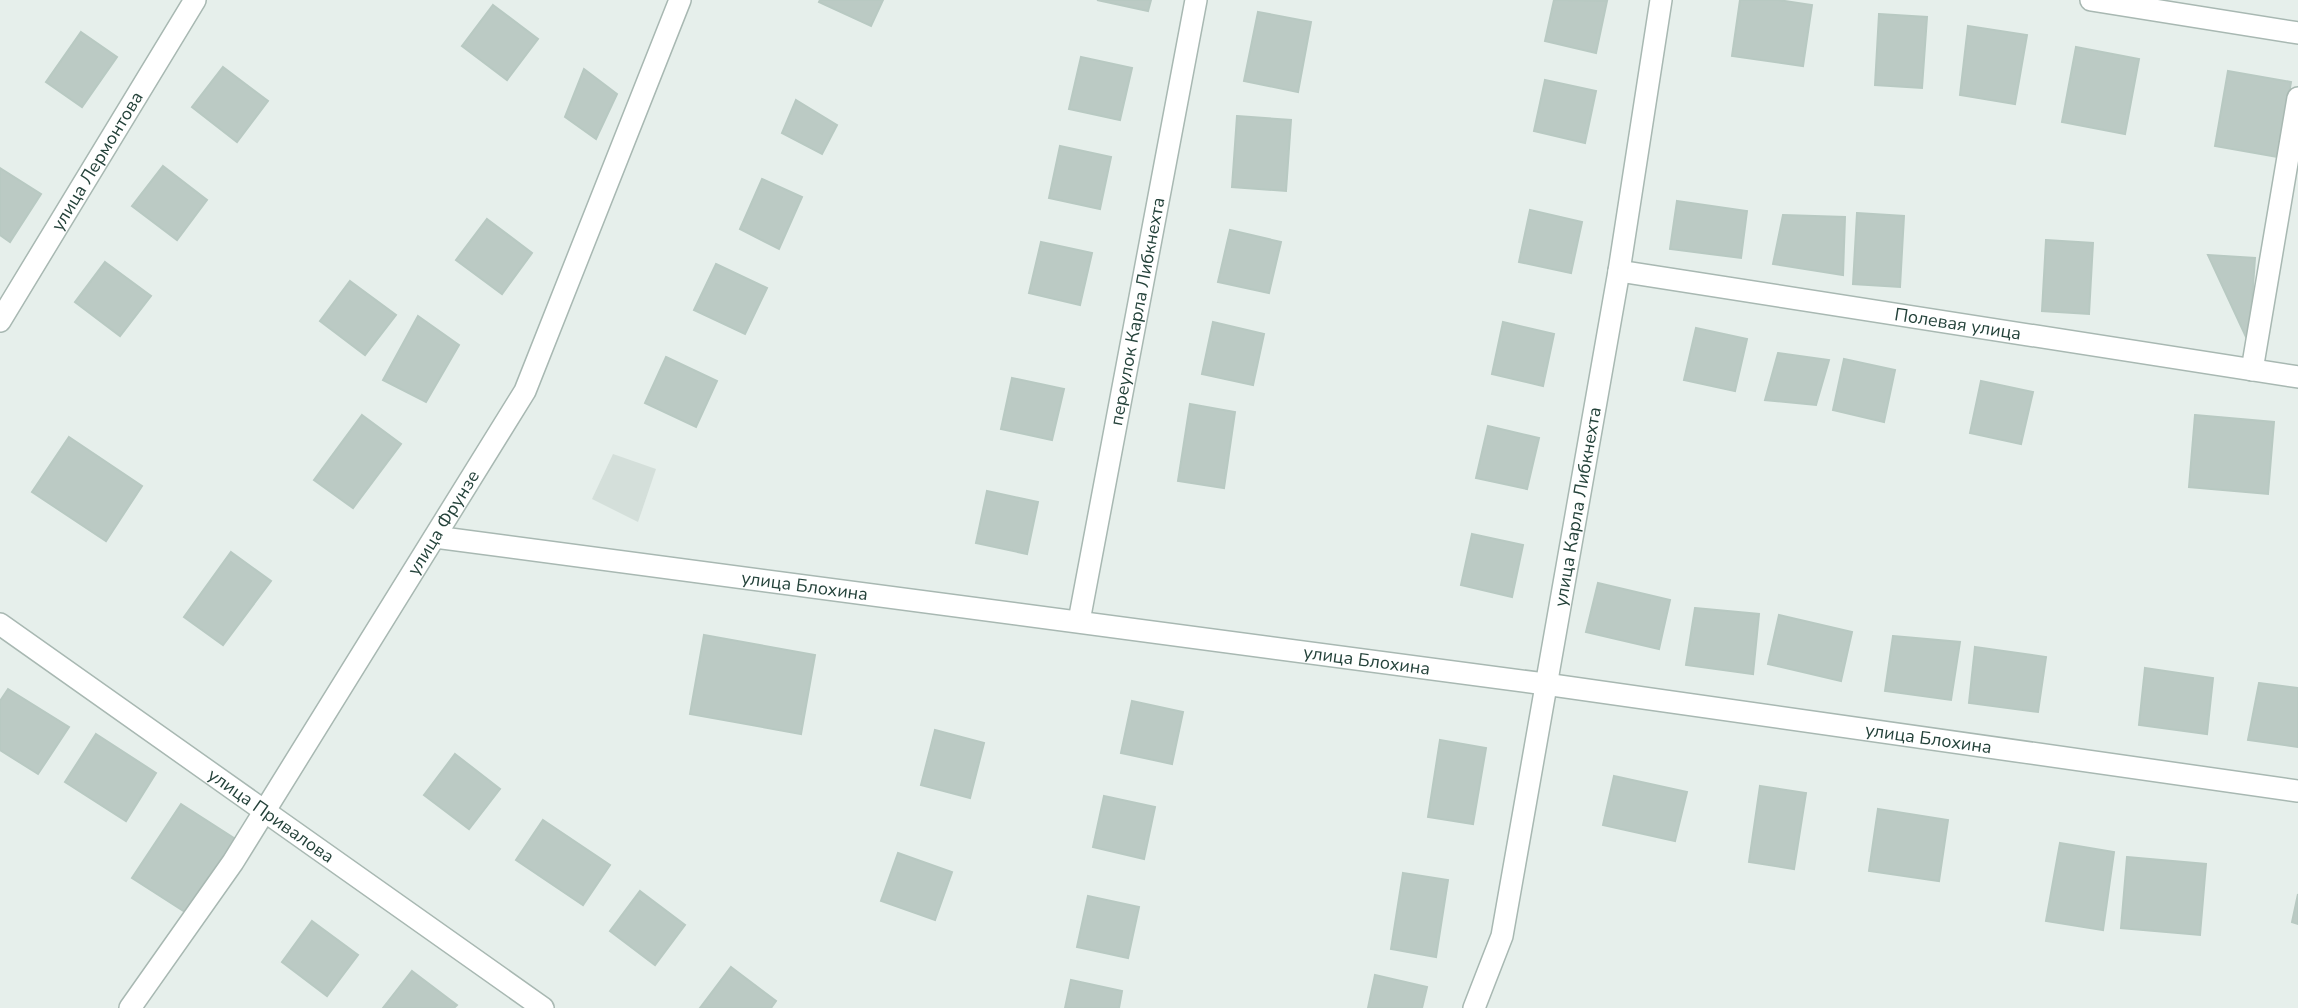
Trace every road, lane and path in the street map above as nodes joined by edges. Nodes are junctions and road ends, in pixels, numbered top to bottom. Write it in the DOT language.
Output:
graph roads {
  1 [pos="195,0"];
  2 [pos="680,0"];
  3 [pos="1196,0"];
  4 [pos="1661,0"];
  5 [pos="2091,0"];
  6 [pos="2298,33"];
  7 [pos="2298,98"];
  8 [pos="1619,271"];
  9 [pos="0,321"];
  10 [pos="2252,370"];
  11 [pos="2298,377"];
  12 [pos="435,537"];
  13 [pos="1079,621"];
  14 [pos="0,624"];
  15 [pos="1545,684"];
  16 [pos="2298,791"];
  17 [pos="264,811"];
  18 [pos="130,1008"];
  19 [pos="543,1008"];
  20 [pos="1475,1008"];
  1 -- 9 [label="street, улица Лермонтова"];
  2 -- 12 [label="street, улица Фрунзе"];
  3 -- 13 [label="street, переулок Карла Либкнехта"];
  4 -- 8 [label="street, улица Карла Либкнехта"];
  5 -- 6 [label="street"];
  7 -- 10 [label="street"];
  8 -- 10 [label="street, Полевая улица"];
  8 -- 15 [label="street, улица Карла Либкнехта"];
  10 -- 11 [label="street, Полевая улица"];
  12 -- 13 [label="street, улица Блохина"];
  12 -- 17 [label="street, улица Фрунзе"];
  13 -- 15 [label="street, улица Блохина"];
  14 -- 17 [label="street, улица Привалова"];
  15 -- 16 [label="street, улица Блохина"];
  15 -- 20 [label="street, улица Карла Либкнехта"];
  17 -- 18 [label="street, улица Фрунзе"];
  17 -- 19 [label="street, улица Привалова"];
}
